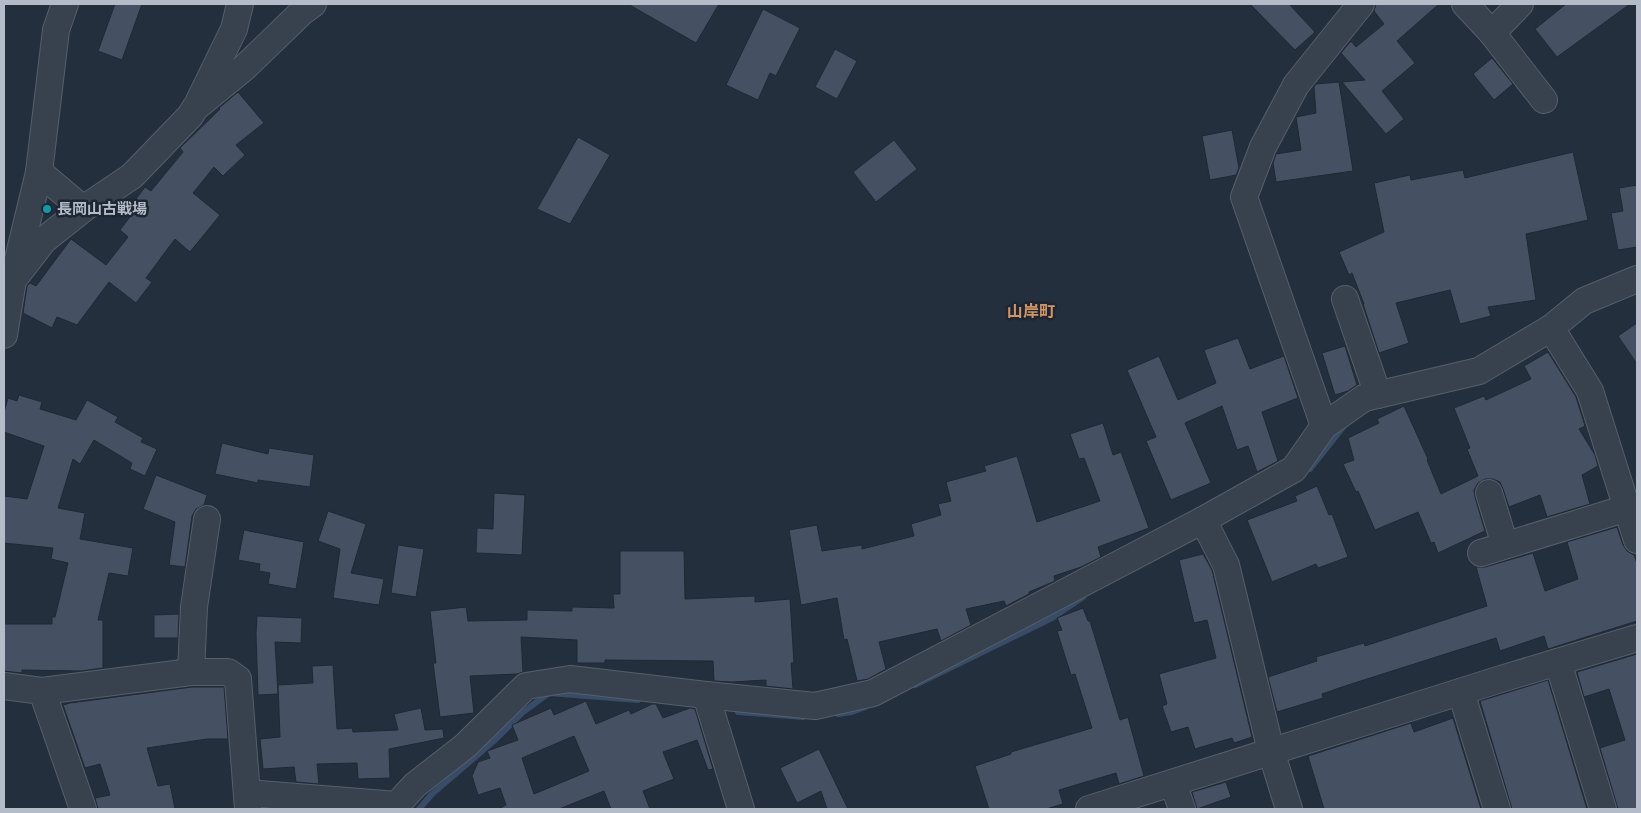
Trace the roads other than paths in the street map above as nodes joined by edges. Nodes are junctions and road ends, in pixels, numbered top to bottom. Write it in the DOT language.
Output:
graph roads {
  1 [pos="65,4"];
  2 [pos="240,4"];
  3 [pos="312,4"];
  4 [pos="1361,4"];
  5 [pos="1465,4"];
  6 [pos="1520,4"];
  7 [pos="1492,33"];
  8 [pos="1544,100"];
  9 [pos="195,108"];
  10 [pos="39,172"];
  11 [pos="83,209"];
  12 [pos="13,280"];
  13 [pos="1637,280"];
  14 [pos="1345,300"];
  15 [pos="1551,328"];
  16 [pos="4,334"];
  17 [pos="1378,395"];
  18 [pos="1324,426"];
  19 [pos="1489,493"];
  20 [pos="1627,508"];
  21 [pos="207,519"];
  22 [pos="1203,520"];
  23 [pos="1637,540"];
  24 [pos="1637,638"];
  25 [pos="1558,662"];
  26 [pos="191,672"];
  27 [pos="4,686"];
  28 [pos="42,691"];
  29 [pos="1461,692"];
  30 [pos="706,695"];
  31 [pos="1271,751"];
  32 [pos="1173,784"];
  33 [pos="248,801"];
  34 [pos="395,807"];
  35 [pos="83,809"];
  36 [pos="741,809"];
  37 [pos="1089,809"];
  38 [pos="1182,809"];
  39 [pos="1289,809"];
  40 [pos="1497,809"];
  41 [pos="1604,809"];
  1 -- 10 [label="lane"];
  2 -- 9 [label="lane"];
  3 -- 9 [label="lane"];
  4 -- 18 [label="lane"];
  5 -- 7 [label="lane"];
  6 -- 7 [label="lane"];
  7 -- 8 [label="lane"];
  9 -- 11 [label="lane"];
  10 -- 11 [label="lane"];
  10 -- 12 [label="lane"];
  11 -- 12 [label="lane"];
  12 -- 16 [label="lane"];
  13 -- 15 [label="lane"];
  14 -- 17 [label="lane"];
  15 -- 17 [label="lane"];
  15 -- 20 [label="lane"];
  17 -- 18 [label="lane"];
  18 -- 22 [label="lane"];
  19 -- 20 [label="lane"];
  20 -- 23 [label="lane"];
  21 -- 26 [label="lane"];
  22 -- 30 [label="lane"];
  22 -- 31 [label="lane"];
  24 -- 25 [label="lane"];
  25 -- 29 [label="lane"];
  25 -- 41 [label="lane"];
  26 -- 28 [label="lane"];
  26 -- 33 [label="lane"];
  27 -- 28 [label="lane"];
  28 -- 35 [label="lane"];
  29 -- 31 [label="lane"];
  29 -- 40 [label="lane"];
  30 -- 34 [label="lane"];
  30 -- 36 [label="lane"];
  31 -- 32 [label="lane"];
  31 -- 39 [label="lane"];
  32 -- 37 [label="lane"];
  32 -- 38 [label="lane"];
  33 -- 34 [label="lane"];
}
